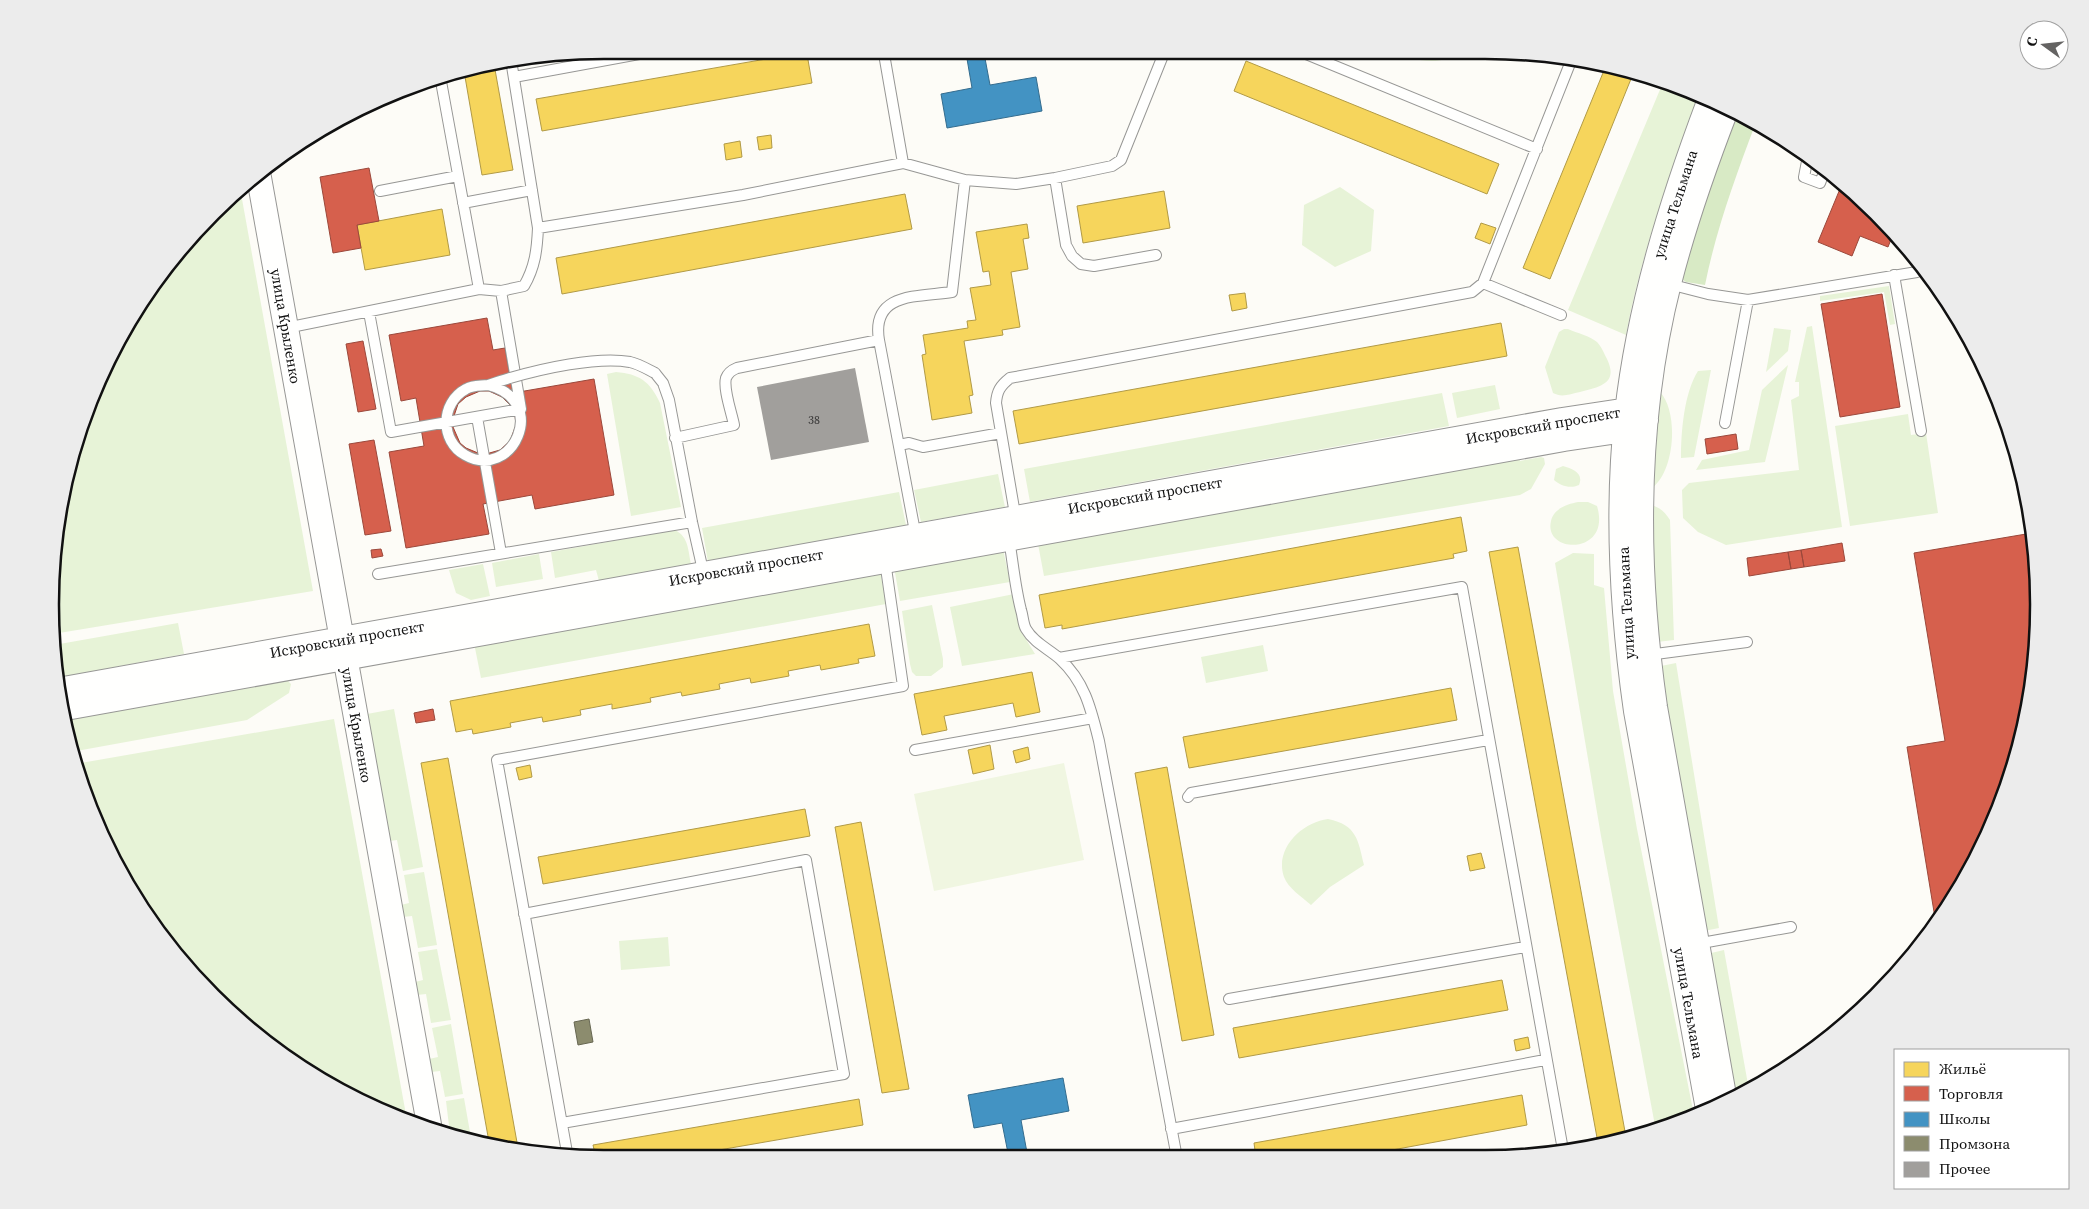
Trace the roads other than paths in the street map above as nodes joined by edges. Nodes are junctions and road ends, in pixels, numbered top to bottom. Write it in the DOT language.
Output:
graph roads {
  1 [pos="613,59"];
  2 [pos="885,59"];
  3 [pos="1161,59"];
  4 [pos="1318,59"];
  5 [pos="1569,65"];
  6 [pos="512,67"];
  7 [pos="514,77"];
  8 [pos="441,84"];
  9 [pos="1707,107"];
  10 [pos="1724,114"];
  11 [pos="1537,149"];
  12 [pos="903,163"];
  13 [pos="1806,164"];
  14 [pos="458,176"];
  15 [pos="1823,176"];
  16 [pos="1055,178"];
  17 [pos="965,180"];
  18 [pos="260,182"];
  19 [pos="532,190"];
  20 [pos="380,191"];
  21 [pos="463,203"];
  22 [pos="538,228"];
  23 [pos="1156,255"];
  24 [pos="1917,272"];
  25 [pos="1894,275"];
  26 [pos="1483,283"];
  27 [pos="1668,284"];
  28 [pos="479,289"];
  29 [pos="501,291"];
  30 [pos="1748,300"];
  31 [pos="369,312"];
  32 [pos="1561,315"];
  33 [pos="286,328"];
  34 [pos="879,340"];
  35 [pos="488,384"];
  36 [pos="477,417"];
  37 [pos="1633,420"];
  38 [pos="1725,423"];
  39 [pos="1921,431"];
  40 [pos="1001,433"];
  41 [pos="675,438"];
  42 [pos="899,445"];
  43 [pos="692,522"];
  44 [pos="1012,528"];
  45 [pos="918,545"];
  46 [pos="883,551"];
  47 [pos="501,554"];
  48 [pos="378,574"];
  49 [pos="705,583"];
  50 [pos="1747,642"];
  51 [pos="344,648"];
  52 [pos="1638,656"];
  53 [pos="1060,658"];
  54 [pos="65,689"];
  55 [pos="68,707"];
  56 [pos="1094,718"];
  57 [pos="1488,740"];
  58 [pos="915,750"];
  59 [pos="1188,797"];
  60 [pos="524,914"];
  61 [pos="1791,927"];
  62 [pos="1688,946"];
  63 [pos="1525,947"];
  64 [pos="1230,999"];
  65 [pos="1545,1060"];
  66 [pos="1724,1095"];
  67 [pos="1707,1103"];
  68 [pos="428,1121"];
  69 [pos="562,1124"];
  70 [pos="1171,1129"];
  71 [pos="1562,1145"];
  72 [pos="566,1149"];
  73 [pos="1175,1150"];
  1 -- 7 [label="lane"];
  2 -- 12 [label="lane"];
  3 -- 16 [label="lane"];
  4 -- 11 [label="lane"];
  5 -- 11 [label="lane"];
  6 -- 7 [label="lane"];
  7 -- 19 [label="lane"];
  8 -- 14 [label="lane"];
  9 -- 37 [label="street, улица Тельмана"];
  10 -- 27 [label="street, улица Тельмана"];
  11 -- 26 [label="lane"];
  12 -- 17 [label="lane"];
  12 -- 22 [label="lane"];
  13 -- 15 [label="lane"];
  14 -- 20 [label="lane"];
  14 -- 21 [label="lane"];
  16 -- 17 [label="lane"];
  16 -- 23 [label="lane"];
  17 -- 34 [label="lane"];
  18 -- 33 [label="street, улица Крыленко"];
  19 -- 21 [label="lane"];
  19 -- 22 [label="lane"];
  21 -- 28 [label="lane"];
  22 -- 29 [label="lane"];
  24 -- 25 [label="lane"];
  25 -- 30 [label="lane"];
  25 -- 39 [label="lane"];
  26 -- 32 [label="lane"];
  26 -- 40 [label="lane"];
  27 -- 30 [label="lane"];
  27 -- 37 [label="street, улица Тельмана"];
  28 -- 29 [label="lane"];
  28 -- 31 [label="lane"];
  29 -- 36 [label="lane"];
  30 -- 38 [label="lane"];
  31 -- 33 [label="lane"];
  31 -- 36 [label="lane"];
  33 -- 51 [label="street, улица Крыленко"];
  34 -- 41 [label="lane"];
  34 -- 42 [label="lane"];
  35 -- 35 [label="lane"];
  35 -- 41 [label="lane, bridge"];
  36 -- 47 [label="lane"];
  37 -- 44 [label="street, Искровский проспект"];
  37 -- 52 [label="street, улица Тельмана"];
  40 -- 42 [label="lane"];
  40 -- 44 [label="lane"];
  41 -- 43 [label="lane"];
  42 -- 45 [label="lane"];
  43 -- 47 [label="lane"];
  43 -- 49 [label="lane"];
  44 -- 45 [label="street, Искровский проспект"];
  44 -- 53 [label="lane"];
  45 -- 46 [label="street, Искровский проспект"];
  46 -- 49 [label="street, Искровский проспект"];
  46 -- 60 [label="lane"];
  47 -- 48 [label="lane"];
  49 -- 51 [label="street, Искровский проспект"];
  50 -- 52 [label="lane"];
  51 -- 54 [label="street, Искровский проспект"];
  51 -- 55 [label="street, Искровский проспект"];
  51 -- 68 [label="street, улица Крыленко"];
  52 -- 62 [label="street, улица Тельмана"];
  53 -- 56 [label="lane"];
  53 -- 57 [label="lane"];
  56 -- 58 [label="lane"];
  56 -- 70 [label="lane"];
  57 -- 59 [label="lane"];
  57 -- 63 [label="lane"];
  60 -- 69 [label="lane"];
  60 -- 69 [label="lane"];
  61 -- 62 [label="lane"];
  62 -- 66 [label="street, улица Тельмана"];
  62 -- 67 [label="street, улица Тельмана"];
  63 -- 64 [label="lane"];
  63 -- 65 [label="lane"];
  65 -- 70 [label="lane"];
  65 -- 71 [label="lane"];
  69 -- 72 [label="lane"];
  70 -- 73 [label="lane"];
}
